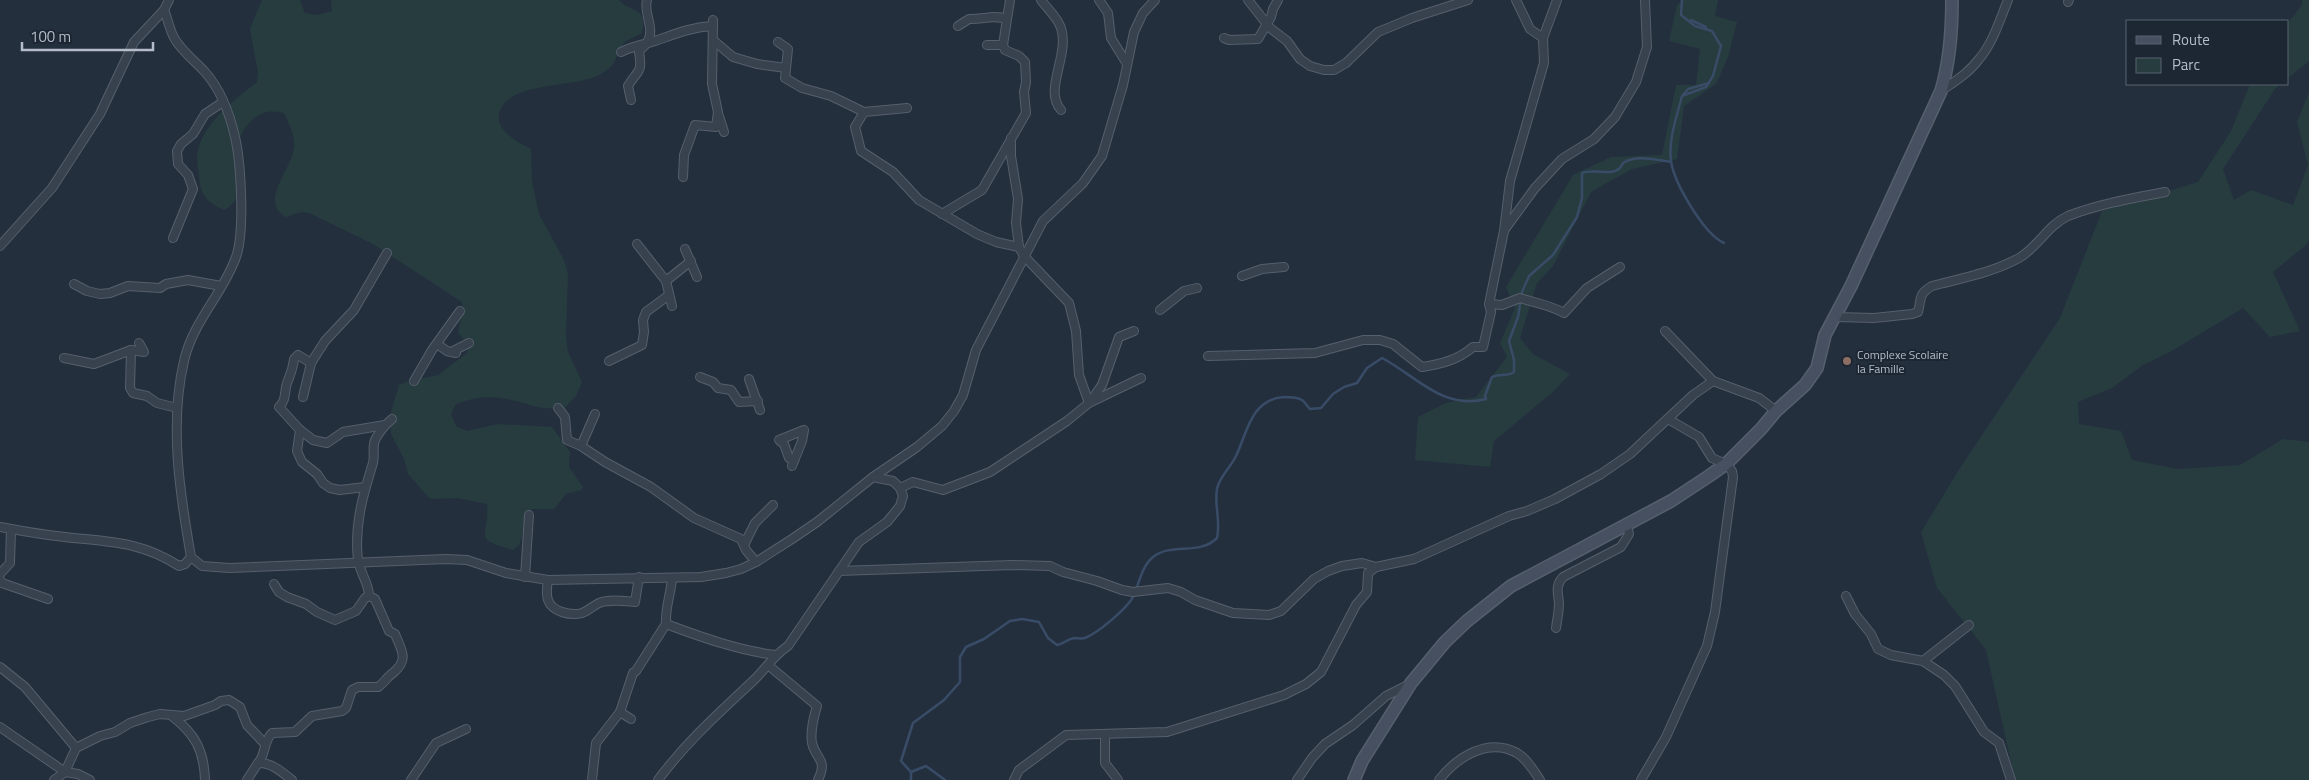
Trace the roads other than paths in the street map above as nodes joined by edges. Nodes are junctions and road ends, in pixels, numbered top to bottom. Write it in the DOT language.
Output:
graph roads {
  1 [pos="169,0"];
  2 [pos="647,0"];
  3 [pos="1010,0"];
  4 [pos="1040,0"];
  5 [pos="1099,0"];
  6 [pos="1155,0"];
  7 [pos="1248,0"];
  8 [pos="1278,0"];
  9 [pos="1468,0"];
  10 [pos="1516,0"];
  11 [pos="1557,0"];
  12 [pos="1645,0"];
  13 [pos="1952,0"];
  14 [pos="2008,0"];
  15 [pos="164,10"];
  16 [pos="1007,19"];
  17 [pos="1266,24"];
  18 [pos="958,26"];
  19 [pos="1224,38"];
  20 [pos="1543,38"];
  21 [pos="712,40"];
  22 [pos="778,42"];
  23 [pos="647,43"];
  24 [pos="987,45"];
  25 [pos="1003,45"];
  26 [pos="621,52"];
  27 [pos="1127,64"];
  28 [pos="786,68"];
  29 [pos="1941,92"];
  30 [pos="631,100"];
  31 [pos="223,102"];
  32 [pos="907,108"];
  33 [pos="1061,110"];
  34 [pos="718,112"];
  35 [pos="864,112"];
  36 [pos="724,132"];
  37 [pos="1012,138"];
  38 [pos="683,177"];
  39 [pos="2165,192"];
  40 [pos="942,214"];
  41 [pos="1504,231"];
  42 [pos="173,238"];
  43 [pos="638,244"];
  44 [pos="0,246"];
  45 [pos="1019,247"];
  46 [pos="685,249"];
  47 [pos="387,253"];
  48 [pos="1024,256"];
  49 [pos="691,260"];
  50 [pos="1284,267"];
  51 [pos="1620,267"];
  52 [pos="1242,276"];
  53 [pos="697,277"];
  54 [pos="666,281"];
  55 [pos="74,284"];
  56 [pos="221,286"];
  57 [pos="1197,288"];
  58 [pos="669,295"];
  59 [pos="1489,304"];
  60 [pos="672,306"];
  61 [pos="1160,310"];
  62 [pos="460,312"];
  63 [pos="1836,317"];
  64 [pos="1134,331"];
  65 [pos="1666,331"];
  66 [pos="139,343"];
  67 [pos="469,343"];
  68 [pos="437,344"];
  69 [pos="131,350"];
  70 [pos="1208,356"];
  71 [pos="64,358"];
  72 [pos="610,360"];
  73 [pos="311,363"];
  74 [pos="700,377"];
  75 [pos="1141,378"];
  76 [pos="749,380"];
  77 [pos="414,381"];
  78 [pos="1713,381"];
  79 [pos="303,397"];
  80 [pos="758,401"];
  81 [pos="1089,403"];
  82 [pos="177,408"];
  83 [pos="558,408"];
  84 [pos="760,410"];
  85 [pos="1776,411"];
  86 [pos="595,414"];
  87 [pos="1668,419"];
  88 [pos="300,430"];
  89 [pos="581,446"];
  90 [pos="1726,464"];
  91 [pos="873,477"];
  92 [pos="365,487"];
  93 [pos="900,488"];
  94 [pos="773,505"];
  95 [pos="529,515"];
  96 [pos="1627,525"];
  97 [pos="0,527"];
  98 [pos="11,529"];
  99 [pos="744,546"];
  100 [pos="191,557"];
  101 [pos="359,562"];
  102 [pos="756,562"];
  103 [pos="1376,567"];
  104 [pos="839,571"];
  105 [pos="0,574"];
  106 [pos="526,577"];
  107 [pos="639,577"];
  108 [pos="672,578"];
  109 [pos="0,580"];
  110 [pos="548,580"];
  111 [pos="274,584"];
  112 [pos="369,596"];
  113 [pos="1846,596"];
  114 [pos="48,599"];
  115 [pos="666,624"];
  116 [pos="1968,625"];
  117 [pos="1556,628"];
  118 [pos="775,655"];
  119 [pos="1923,661"];
  120 [pos="768,665"];
  121 [pos="0,668"];
  122 [pos="1412,683"];
  123 [pos="620,712"];
  124 [pos="172,716"];
  125 [pos="631,719"];
  126 [pos="0,727"];
  127 [pos="466,729"];
  128 [pos="1105,736"];
  129 [pos="265,744"];
  130 [pos="76,748"];
  131 [pos="258,763"];
  132 [pos="65,772"];
  133 [pos="54,780"];
  134 [pos="90,780"];
  135 [pos="205,780"];
  136 [pos="246,780"];
  137 [pos="292,780"];
  138 [pos="411,780"];
  139 [pos="592,780"];
  140 [pos="658,780"];
  141 [pos="818,780"];
  142 [pos="1014,780"];
  143 [pos="1118,780"];
  144 [pos="1297,780"];
  145 [pos="1354,780"];
  146 [pos="1439,780"];
  147 [pos="1540,780"];
  148 [pos="1642,780"];
  149 [pos="2011,780"];
  1 -- 15 [label="street"];
  2 -- 23 [label="street"];
  3 -- 16 [label="street"];
  4 -- 33 [label="street"];
  5 -- 27 [label="street"];
  6 -- 27 [label="street"];
  7 -- 17 [label="street"];
  8 -- 17 [label="street"];
  9 -- 17 [label="street"];
  10 -- 20 [label="street"];
  11 -- 20 [label="street"];
  12 -- 41 [label="street"];
  13 -- 29 [label="street"];
  14 -- 29 [label="street"];
  15 -- 31 [label="street"];
  15 -- 44 [label="street"];
  16 -- 18 [label="street"];
  16 -- 25 [label="street"];
  17 -- 19 [label="street"];
  20 -- 41 [label="street"];
  21 -- 23 [label="street"];
  21 -- 28 [label="street"];
  21 -- 34 [label="street"];
  22 -- 28 [label="street"];
  23 -- 26 [label="street"];
  23 -- 30 [label="street"];
  24 -- 25 [label="street"];
  25 -- 37 [label="street"];
  27 -- 48 [label="street"];
  28 -- 35 [label="street"];
  29 -- 63 [label="street"];
  31 -- 42 [label="street"];
  31 -- 56 [label="street"];
  32 -- 35 [label="street"];
  34 -- 36 [label="street"];
  34 -- 38 [label="street"];
  35 -- 40 [label="street"];
  37 -- 40 [label="street"];
  37 -- 45 [label="street"];
  39 -- 63 [label="street"];
  40 -- 45 [label="street"];
  41 -- 59 [label="street"];
  43 -- 54 [label="street"];
  45 -- 48 [label="street"];
  46 -- 49 [label="street"];
  47 -- 73 [label="street"];
  48 -- 81 [label="street"];
  48 -- 91 [label="street"];
  49 -- 53 [label="street"];
  49 -- 54 [label="street"];
  50 -- 52 [label="street"];
  51 -- 59 [label="street"];
  54 -- 58 [label="street"];
  55 -- 56 [label="street"];
  56 -- 82 [label="street"];
  57 -- 61 [label="street"];
  58 -- 60 [label="street"];
  58 -- 72 [label="street"];
  59 -- 70 [label="street"];
  62 -- 68 [label="street"];
  63 -- 85 [label="street"];
  64 -- 81 [label="street"];
  65 -- 78 [label="street"];
  66 -- 69 [label="street"];
  67 -- 68 [label="street"];
  68 -- 77 [label="street"];
  69 -- 71 [label="street"];
  69 -- 82 [label="street"];
  73 -- 79 [label="street"];
  73 -- 88 [label="street"];
  74 -- 80 [label="street"];
  75 -- 81 [label="street"];
  76 -- 80 [label="street"];
  78 -- 85 [label="street"];
  78 -- 87 [label="street"];
  80 -- 84 [label="street"];
  81 -- 93 [label="street"];
  82 -- 100 [label="street"];
  83 -- 89 [label="street"];
  85 -- 90 [label="street"];
  86 -- 89 [label="street"];
  87 -- 90 [label="street"];
  87 -- 103 [label="street"];
  88 -- 92 [label="street"];
  88 -- 92 [label="street"];
  89 -- 99 [label="street"];
  90 -- 96 [label="street"];
  90 -- 148 [label="street"];
  91 -- 93 [label="street"];
  91 -- 102 [label="street"];
  92 -- 101 [label="street"];
  93 -- 104 [label="street"];
  94 -- 99 [label="street"];
  95 -- 106 [label="street"];
  96 -- 117 [label="street"];
  96 -- 122 [label="street"];
  97 -- 98 [label="street"];
  98 -- 100 [label="street"];
  98 -- 105 [label="street"];
  99 -- 102 [label="street"];
  100 -- 101 [label="street"];
  101 -- 106 [label="street"];
  101 -- 112 [label="street"];
  102 -- 108 [label="street"];
  103 -- 104 [label="street"];
  103 -- 128 [label="street"];
  104 -- 118 [label="street"];
  106 -- 110 [label="street"];
  107 -- 108 [label="street"];
  107 -- 110 [label="street"];
  107 -- 110 [label="street"];
  108 -- 115 [label="street"];
  109 -- 114 [label="street"];
  111 -- 112 [label="street"];
  112 -- 129 [label="street"];
  113 -- 119 [label="street"];
  115 -- 118 [label="street"];
  115 -- 123 [label="street"];
  116 -- 119 [label="street"];
  118 -- 120 [label="street"];
  119 -- 149 [label="street"];
  120 -- 140 [label="street"];
  120 -- 141 [label="street"];
  121 -- 130 [label="street"];
  122 -- 144 [label="street"];
  122 -- 145 [label="street"];
  123 -- 125 [label="street"];
  123 -- 139 [label="street"];
  124 -- 129 [label="street"];
  124 -- 130 [label="street"];
  124 -- 135 [label="street"];
  126 -- 132 [label="street"];
  127 -- 138 [label="street"];
  128 -- 142 [label="street"];
  128 -- 143 [label="street"];
  129 -- 131 [label="street"];
  130 -- 132 [label="street"];
  131 -- 136 [label="street"];
  131 -- 137 [label="street"];
  132 -- 133 [label="street"];
  132 -- 134 [label="street"];
  146 -- 147 [label="street"];
}
